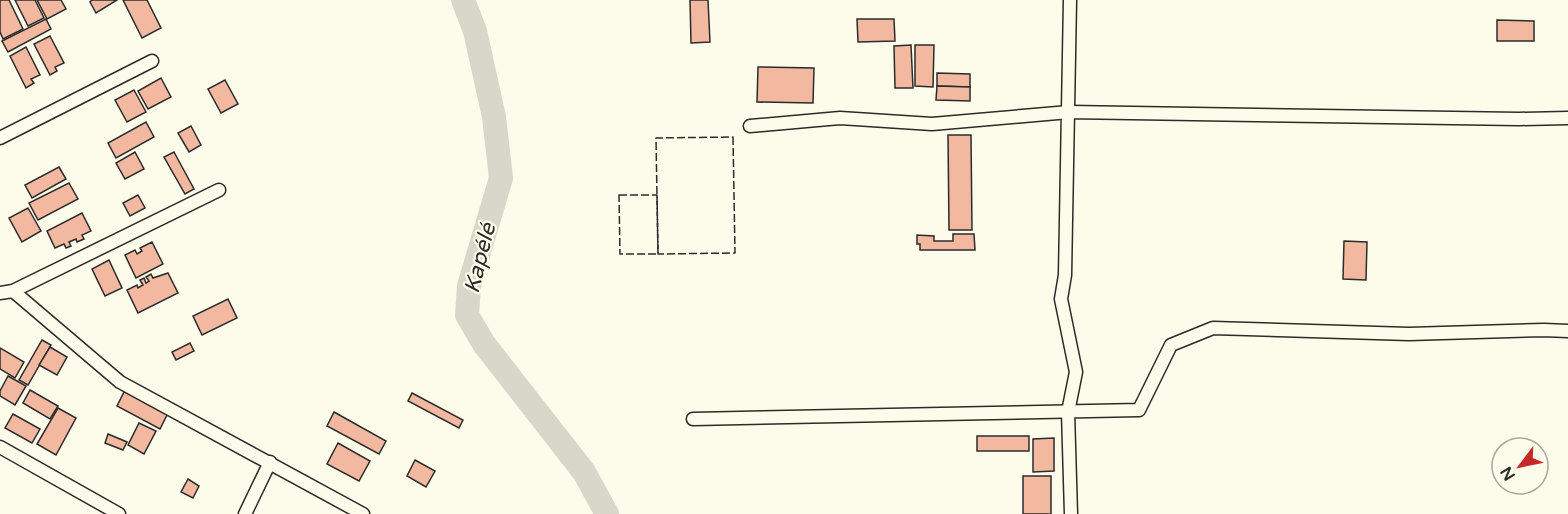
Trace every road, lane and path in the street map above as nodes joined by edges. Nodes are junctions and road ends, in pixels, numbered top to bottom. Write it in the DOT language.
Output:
graph roads {
  1 [pos="1070,0"];
  2 [pos="152,62"];
  3 [pos="1069,112"];
  4 [pos="1568,118"];
  5 [pos="750,126"];
  6 [pos="0,138"];
  7 [pos="219,190"];
  8 [pos="13,291"];
  9 [pos="0,293"];
  10 [pos="1568,332"];
  11 [pos="1068,412"];
  12 [pos="693,419"];
  13 [pos="0,447"];
  14 [pos="270,462"];
  15 [pos="118,514"];
  16 [pos="245,514"];
  17 [pos="363,514"];
  18 [pos="1071,514"];
  1 -- 3 [label="street"];
  2 -- 6 [label="street"];
  3 -- 4 [label="street"];
  3 -- 5 [label="street"];
  3 -- 11 [label="street"];
  7 -- 8 [label="street"];
  8 -- 9 [label="street"];
  8 -- 14 [label="street"];
  10 -- 11 [label="street"];
  11 -- 12 [label="street"];
  11 -- 18 [label="street"];
  13 -- 15 [label="street"];
  14 -- 16 [label="street"];
  14 -- 17 [label="street"];
}
